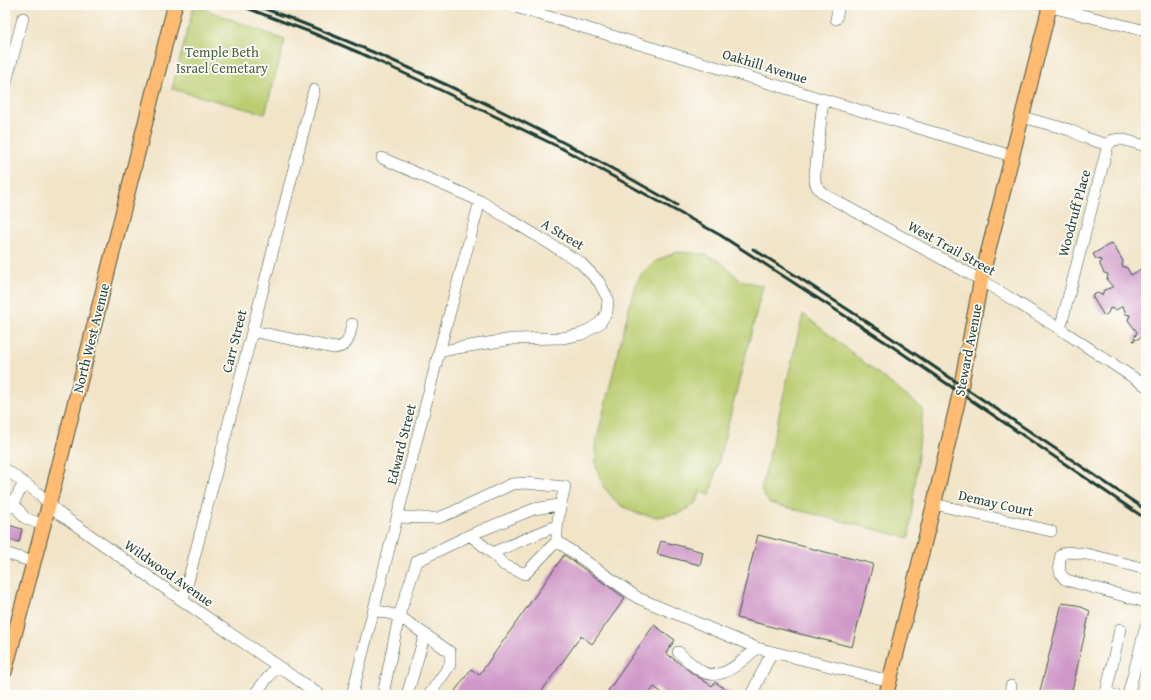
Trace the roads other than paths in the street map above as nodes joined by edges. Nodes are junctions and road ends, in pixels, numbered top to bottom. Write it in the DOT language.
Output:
graph roads {
  1 [pos="175,5"];
  2 [pos="509,5"];
  3 [pos="840,5"];
  4 [pos="1048,6"];
  5 [pos="23,18"];
  6 [pos="836,19"];
  7 [pos="1146,31"];
  8 [pos="5,86"];
  9 [pos="314,90"];
  10 [pos="824,100"];
  11 [pos="1022,117"];
  12 [pos="1108,145"];
  13 [pos="1146,146"];
  14 [pos="1012,156"];
  15 [pos="382,158"];
  16 [pos="480,201"];
  17 [pos="981,280"];
  18 [pos="352,324"];
  19 [pos="1060,329"];
  20 [pos="252,331"];
  21 [pos="440,352"];
  22 [pos="1146,386"];
  23 [pos="5,470"];
  24 [pos="24,483"];
  25 [pos="49,503"];
  26 [pos="8,504"];
  27 [pos="934,504"];
  28 [pos="560,505"];
  29 [pos="398,517"];
  30 [pos="43,525"];
  31 [pos="556,526"];
  32 [pos="1051,531"];
  33 [pos="470,535"];
  34 [pos="557,541"];
  35 [pos="5,553"];
  36 [pos="492,553"];
  37 [pos="34,562"];
  38 [pos="1146,569"];
  39 [pos="183,601"];
  40 [pos="1146,602"];
  41 [pos="374,610"];
  42 [pos="399,616"];
  43 [pos="1146,626"];
  44 [pos="1120,629"];
  45 [pos="425,634"];
  46 [pos="757,648"];
  47 [pos="678,652"];
  48 [pos="772,652"];
  49 [pos="278,666"];
  50 [pos="5,669"];
  51 [pos="890,681"];
  52 [pos="254,695"];
  53 [pos="320,695"];
  54 [pos="352,695"];
  55 [pos="383,695"];
  56 [pos="407,695"];
  57 [pos="429,695"];
  58 [pos="751,695"];
  59 [pos="886,695"];
  60 [pos="1115,695"];
  61 [pos="1128,695"];
  1 -- 25 [label="main road, North West Avenue"];
  2 -- 10 [label="street, Oakhill Avenue"];
  3 -- 6 [label="street"];
  4 -- 7 [label="street"];
  4 -- 11 [label="main road, Steward Avenue"];
  5 -- 8 [label="street"];
  9 -- 20 [label="street, Carr Street"];
  10 -- 14 [label="street, Oakhill Avenue"];
  10 -- 17 [label="street, West Trail Street"];
  11 -- 12 [label="street"];
  11 -- 14 [label="main road, Steward Avenue"];
  12 -- 13 [label="street"];
  12 -- 19 [label="street, Woodruff Place"];
  14 -- 17 [label="main road, Steward Avenue"];
  15 -- 16 [label="street, A Street"];
  16 -- 21 [label="street, Edward Street"];
  16 -- 21 [label="street, A Street"];
  17 -- 19 [label="street, West Trail Street"];
  17 -- 27 [label="main road, Steward Avenue"];
  18 -- 20 [label="street"];
  19 -- 22 [label="street, West Trail Street"];
  20 -- 39 [label="street, Carr Street"];
  21 -- 29 [label="street, Edward Street"];
  23 -- 24 [label="street, Wildwood Avenue"];
  24 -- 25 [label="street, Wildwood Avenue"];
  24 -- 26 [label="street"];
  25 -- 30 [label="main road, North West Avenue"];
  25 -- 39 [label="street, Wildwood Avenue"];
  26 -- 30 [label="street"];
  27 -- 32 [label="street, Demay Court"];
  27 -- 51 [label="main road, Steward Avenue"];
  28 -- 29 [label="street"];
  28 -- 31 [label="street"];
  28 -- 33 [label="street"];
  29 -- 41 [label="street, Edward Street"];
  30 -- 37 [label="main road, North West Avenue"];
  31 -- 34 [label="street"];
  31 -- 36 [label="street"];
  33 -- 36 [label="street"];
  33 -- 42 [label="street"];
  34 -- 36 [label="street"];
  34 -- 46 [label="street"];
  35 -- 37 [label="street"];
  37 -- 50 [label="main road, North West Avenue"];
  38 -- 40 [label="street"];
  39 -- 49 [label="street, Wildwood Avenue"];
  41 -- 42 [label="street"];
  41 -- 54 [label="street, Edward Street"];
  42 -- 45 [label="street"];
  42 -- 55 [label="street"];
  43 -- 61 [label="street"];
  44 -- 60 [label="street"];
  45 -- 56 [label="street"];
  45 -- 57 [label="street"];
  46 -- 47 [label="street"];
  46 -- 48 [label="street"];
  48 -- 51 [label="street"];
  48 -- 58 [label="street"];
  49 -- 52 [label="street"];
  49 -- 53 [label="street, Wildwood Avenue"];
  51 -- 59 [label="main road, Steward Avenue"];
}
